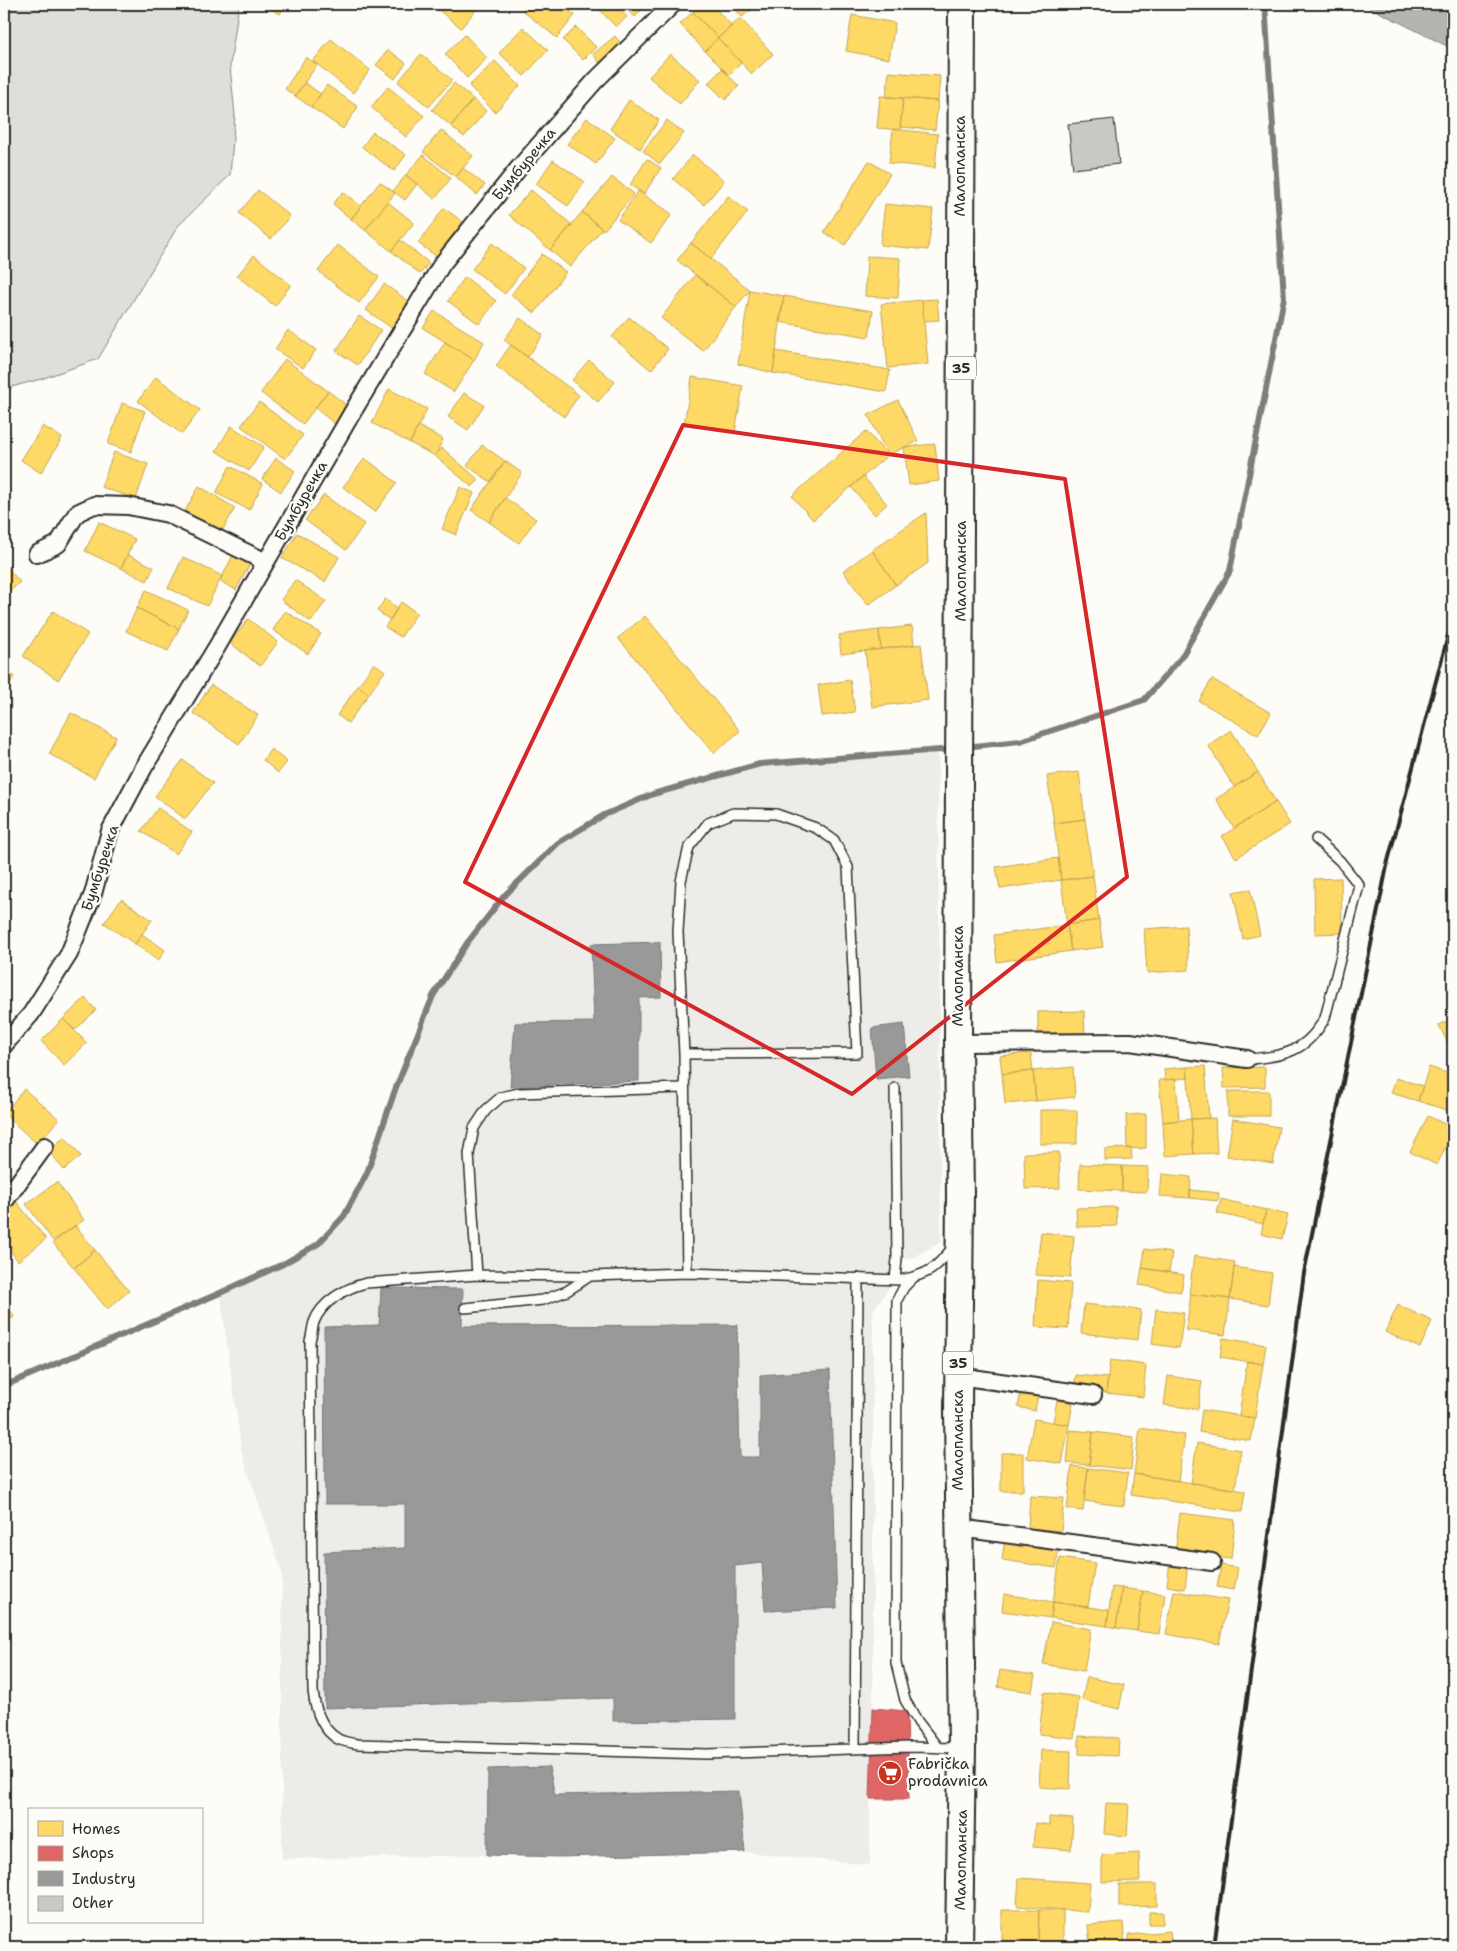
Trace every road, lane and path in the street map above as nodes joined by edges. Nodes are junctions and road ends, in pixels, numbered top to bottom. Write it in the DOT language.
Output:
graph roads {
  1 [pos="673,4"];
  2 [pos="962,4"];
  3 [pos="37,554"];
  4 [pos="266,562"];
  5 [pos="1316,839"];
  6 [pos="958,1043"];
  7 [pos="4,1045"];
  8 [pos="684,1054"];
  9 [pos="1247,1059"];
  10 [pos="683,1088"];
  11 [pos="895,1088"];
  12 [pos="44,1146"];
  13 [pos="4,1202"];
  14 [pos="960,1239"];
  15 [pos="687,1273"];
  16 [pos="477,1275"];
  17 [pos="590,1276"];
  18 [pos="858,1278"];
  19 [pos="914,1278"];
  20 [pos="895,1280"];
  21 [pos="465,1308"];
  22 [pos="958,1376"];
  23 [pos="1093,1395"];
  24 [pos="959,1528"];
  25 [pos="1212,1562"];
  26 [pos="950,1748"];
  27 [pos="855,1749"];
  28 [pos="959,1947"];
  1 -- 4 [label="street, Бумбуречка"];
  2 -- 6 [label="main road, Малопланска / 35"];
  3 -- 4 [label="street"];
  4 -- 7 [label="street, Бумбуречка"];
  5 -- 9 [label="lane"];
  6 -- 9 [label="street"];
  6 -- 14 [label="main road, Малопланска / 35"];
  8 -- 8 [label="lane"];
  8 -- 10 [label="lane"];
  10 -- 15 [label="lane"];
  10 -- 16 [label="lane"];
  11 -- 20 [label="lane"];
  12 -- 13 [label="street"];
  14 -- 19 [label="lane"];
  14 -- 22 [label="main road, Малопланска / 35"];
  15 -- 17 [label="lane"];
  15 -- 18 [label="lane"];
  16 -- 17 [label="lane"];
  16 -- 27 [label="lane"];
  17 -- 21 [label="lane"];
  18 -- 20 [label="lane"];
  18 -- 27 [label="lane"];
  19 -- 20 [label="lane"];
  19 -- 26 [label="lane"];
  22 -- 23 [label="street"];
  22 -- 24 [label="main road, Малопланска / 35"];
  24 -- 25 [label="street"];
  24 -- 26 [label="main road, Малопланска / 35"];
  26 -- 27 [label="lane"];
  26 -- 28 [label="main road, Малопланска / 35"];
}
